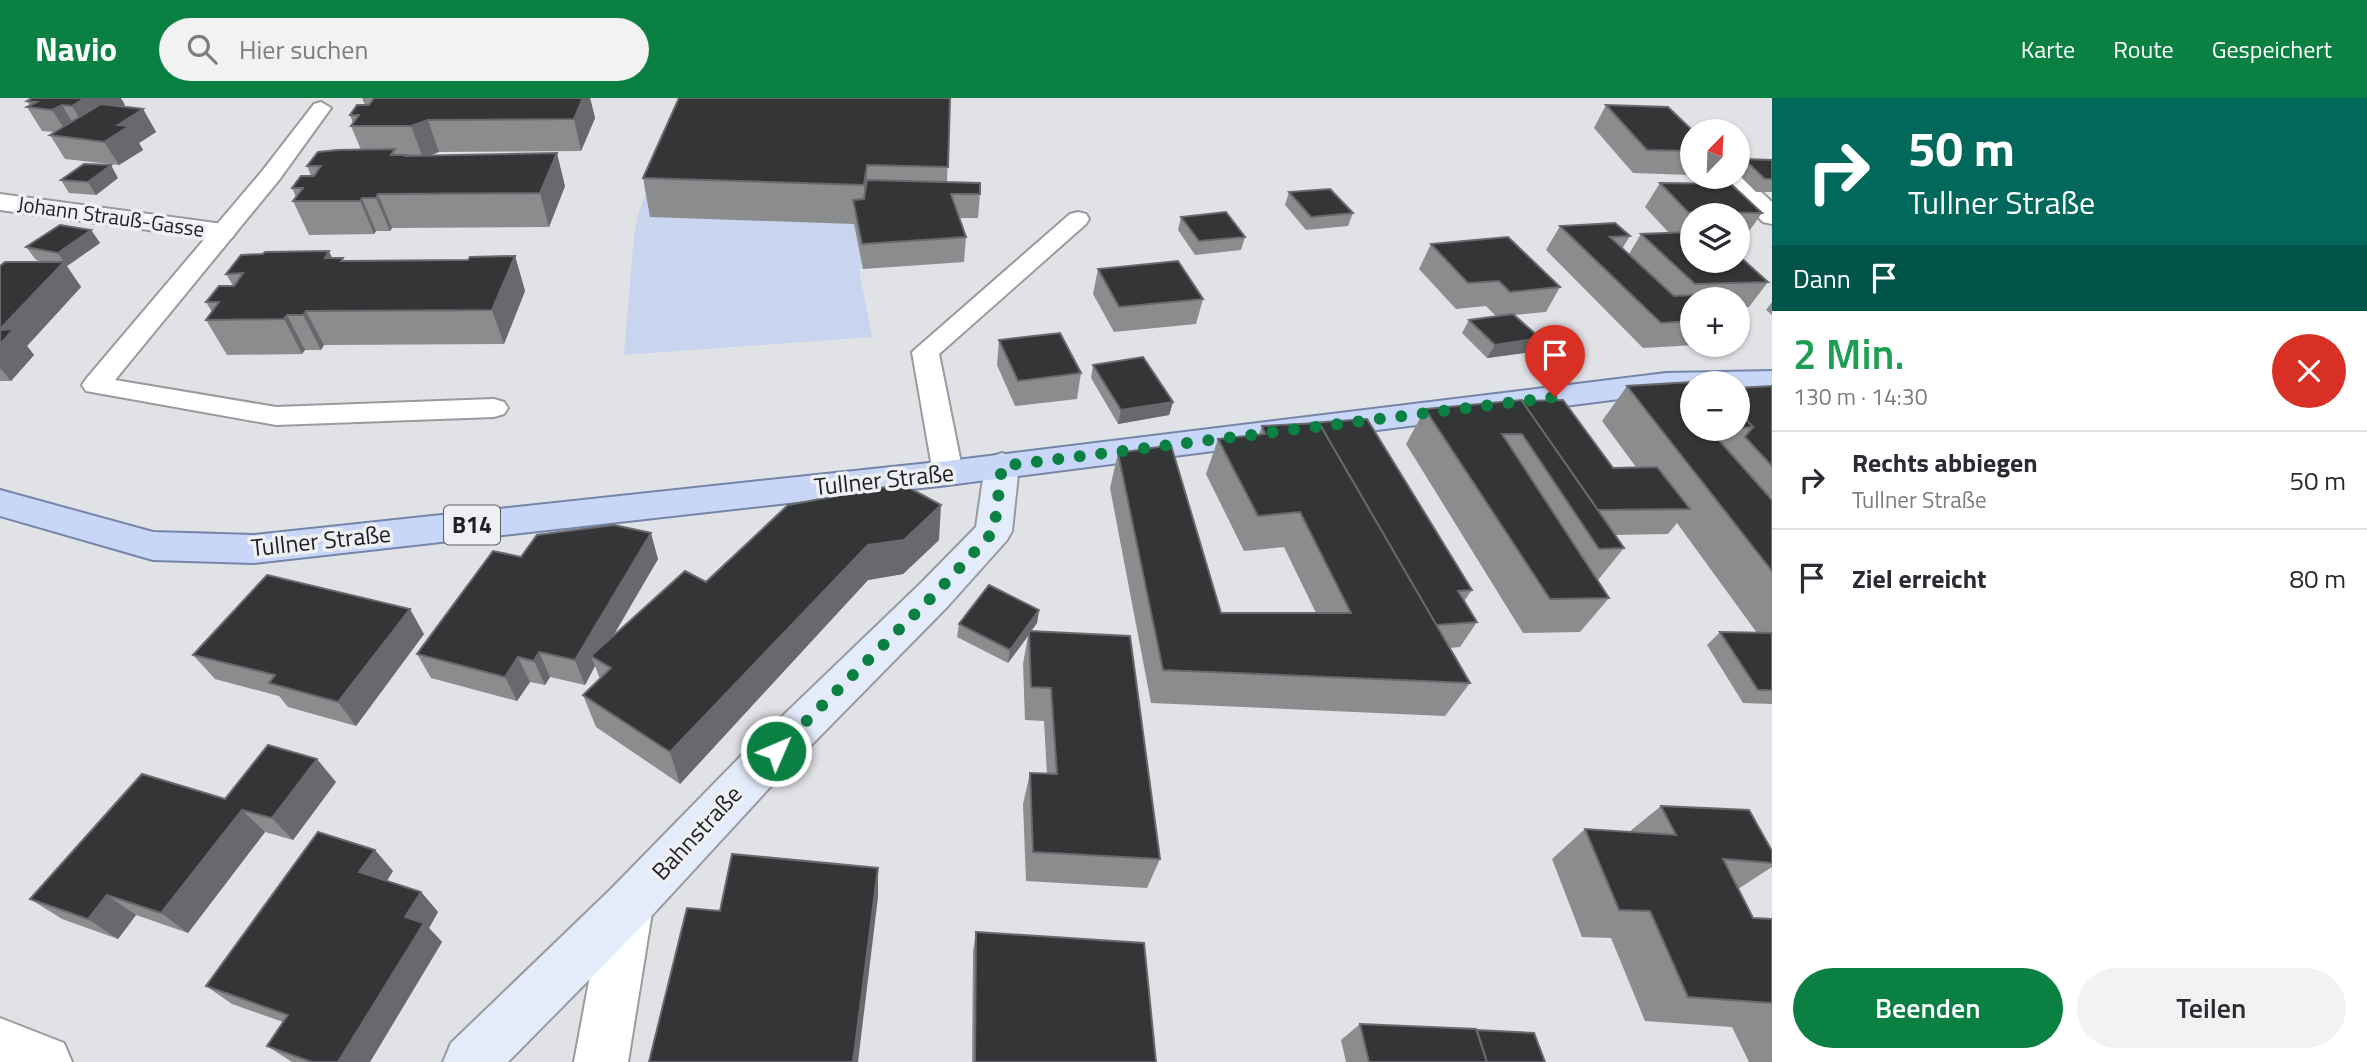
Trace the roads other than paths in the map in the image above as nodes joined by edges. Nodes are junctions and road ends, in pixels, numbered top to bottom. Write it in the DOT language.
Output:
graph roads {
  1 [pos="321,108"];
  2 [pos="1743,189"];
  3 [pos="0,202"];
  4 [pos="1772,216"];
  5 [pos="1078,219"];
  6 [pos="223,232"];
  7 [pos="1772,381"];
  8 [pos="494,408"];
  9 [pos="1002,466"];
  10 [pos="948,473"];
  11 [pos="0,503"];
  12 [pos="628,906"];
  13 [pos="0,1045"];
  14 [pos="45,1062"];
  15 [pos="470,1062"];
  16 [pos="601,1062"];
  1 -- 6 [label="lane, Johann Strauß-Gasse"];
  2 -- 4 [label="street"];
  3 -- 6 [label="street, Johann Strauß-Gasse"];
  5 -- 10 [label="lane"];
  6 -- 8 [label="lane, Johann Strauß-Gasse"];
  7 -- 9 [label="main road, Tullner Straße / B14"];
  9 -- 10 [label="main road, Tullner Straße / B14"];
  9 -- 12 [label="street, Bahnstraße"];
  10 -- 11 [label="main road, Tullner Straße / B14"];
  12 -- 15 [label="street, Bahnstraße"];
  12 -- 16 [label="street"];
  13 -- 14 [label="street"];
}
